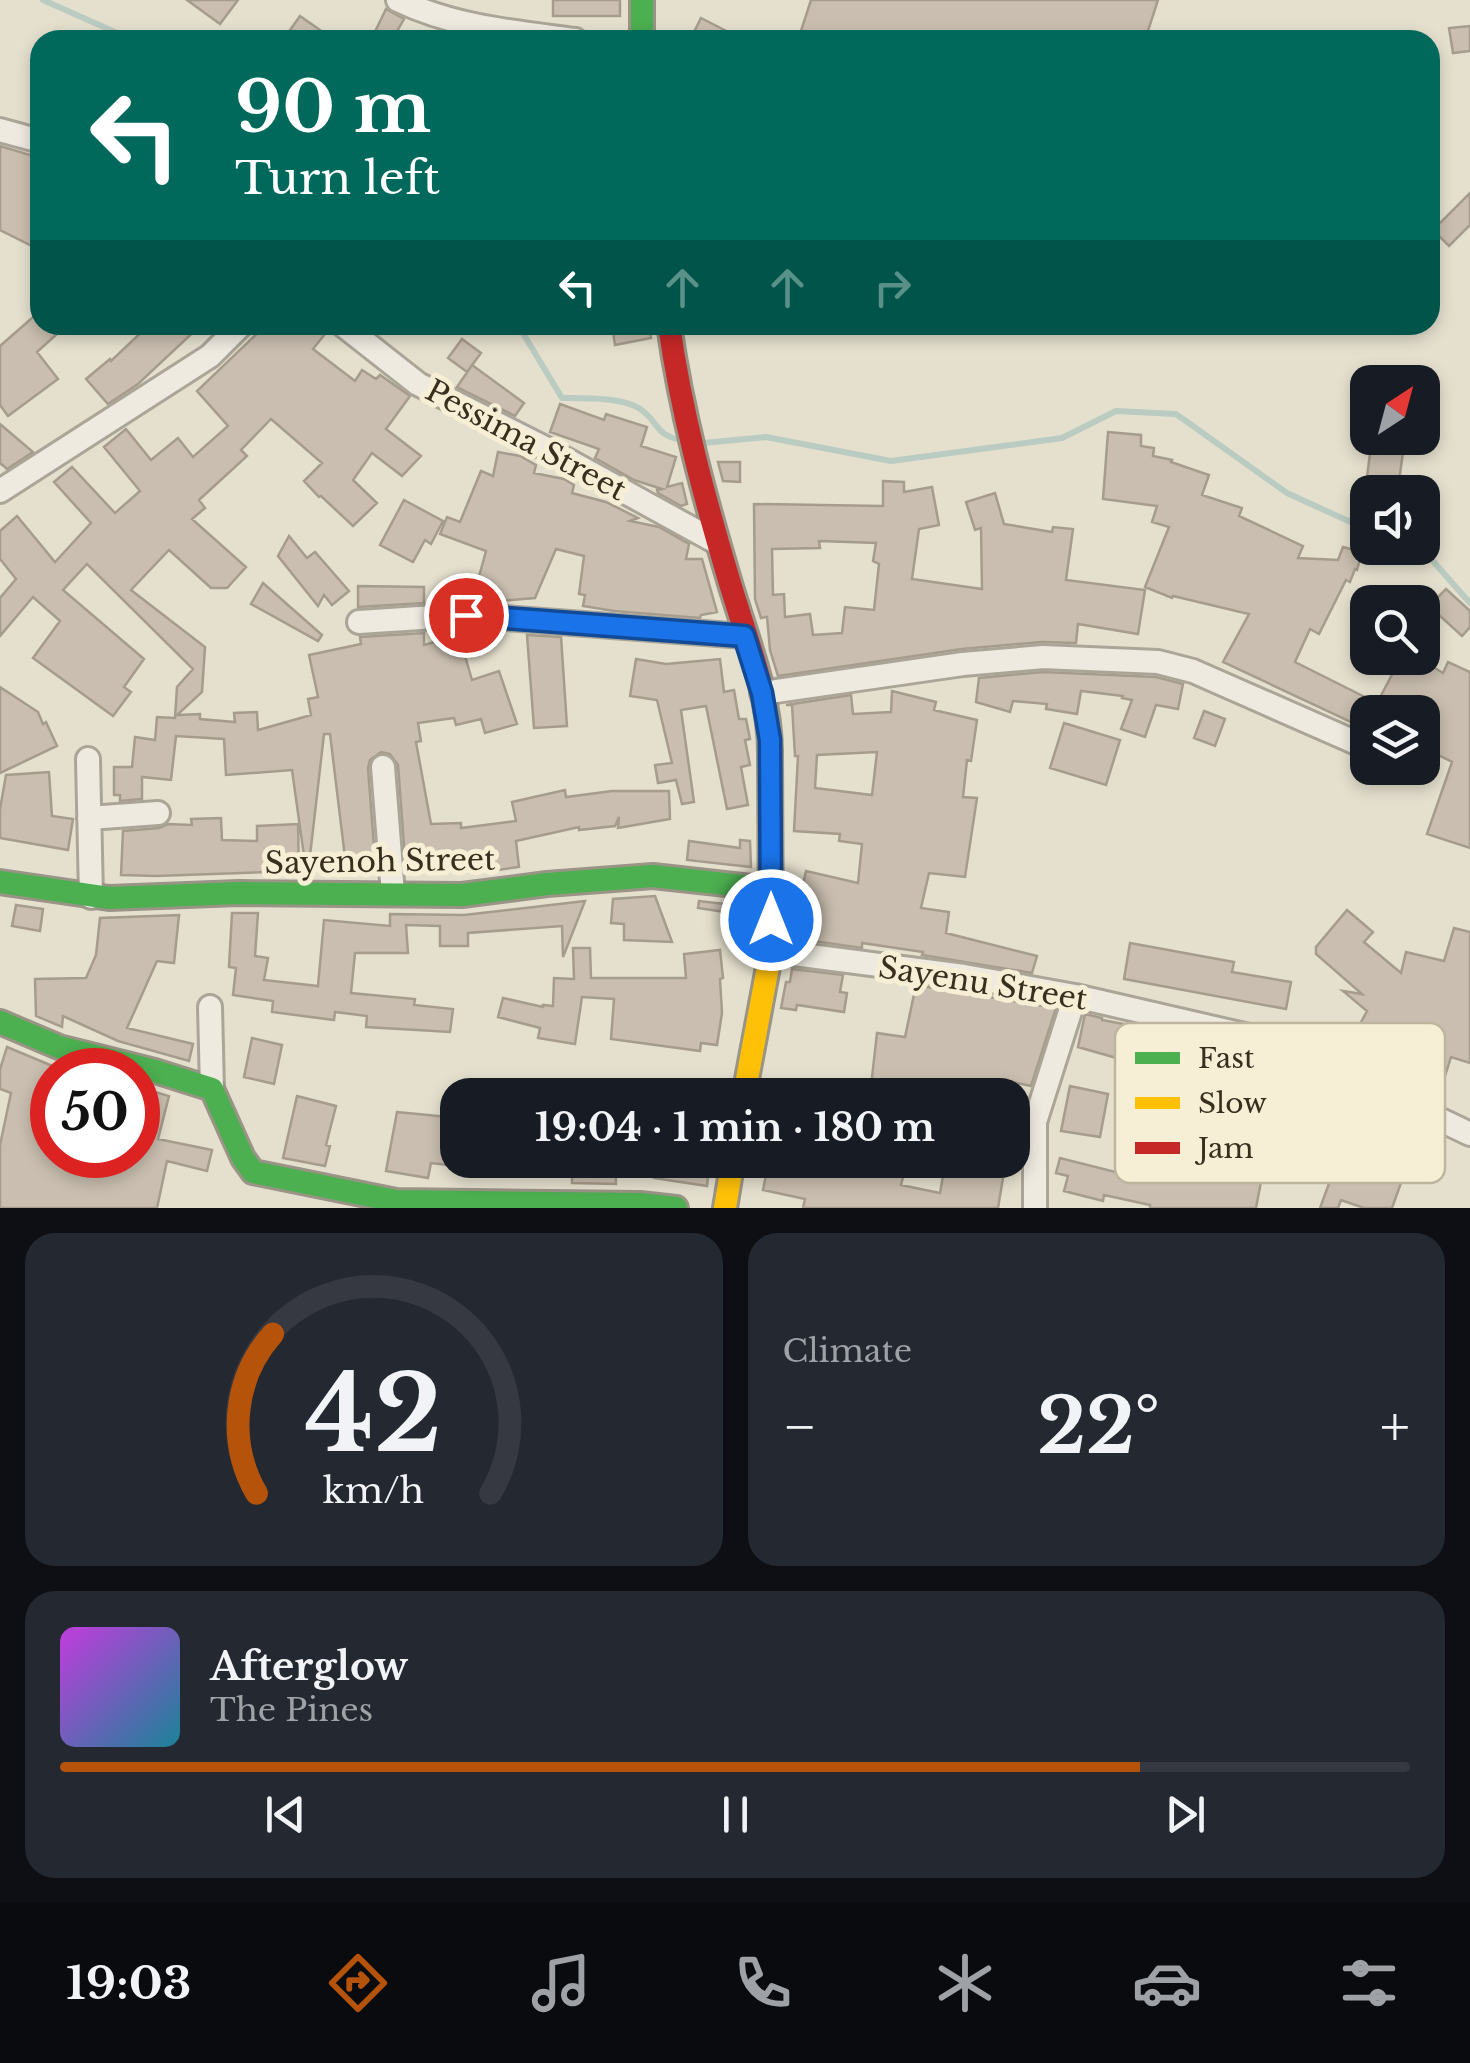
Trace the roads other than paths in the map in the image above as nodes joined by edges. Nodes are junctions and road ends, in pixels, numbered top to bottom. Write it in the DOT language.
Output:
graph roads {
  1 [pos="398,0"];
  2 [pos="642,0"];
  3 [pos="502,30"];
  4 [pos="642,30"];
  5 [pos="0,130"];
  6 [pos="30,138"];
  7 [pos="231,335"];
  8 [pos="356,335"];
  9 [pos="670,335"];
  10 [pos="0,492"];
  11 [pos="718,543"];
  12 [pos="359,622"];
  13 [pos="744,636"];
  14 [pos="762,693"];
  15 [pos="1350,740"];
  16 [pos="88,759"];
  17 [pos="383,766"];
  18 [pos="158,814"];
  19 [pos="89,818"];
  20 [pos="0,882"];
  21 [pos="770,889"];
  22 [pos="394,894"];
  23 [pos="100,898"];
  24 [pos="771,951"];
  25 [pos="1075,996"];
  26 [pos="210,1006"];
  27 [pos="0,1022"];
  28 [pos="1192,1023"];
  29 [pos="747,1078"];
  30 [pos="212,1089"];
  31 [pos="1445,1122"];
  32 [pos="1470,1134"];
  33 [pos="730,1178"];
  34 [pos="676,1208"];
  35 [pos="725,1208"];
  36 [pos="1035,1208"];
  1 -- 3 [label="street"];
  2 -- 4 [label="street"];
  5 -- 6 [label="street"];
  7 -- 10 [label="street"];
  8 -- 11 [label="street, Pessima Street"];
  9 -- 11 [label="street"];
  11 -- 13 [label="street"];
  12 -- 13 [label="street"];
  13 -- 14 [label="street"];
  14 -- 15 [label="street"];
  14 -- 21 [label="street"];
  16 -- 19 [label="street"];
  17 -- 22 [label="street"];
  18 -- 19 [label="street"];
  19 -- 23 [label="street"];
  20 -- 23 [label="street, Sayenoh Street"];
  21 -- 22 [label="street, Sayenoh Street"];
  21 -- 24 [label="street"];
  22 -- 23 [label="street, Sayenoh Street"];
  24 -- 25 [label="street, Sayenu Street"];
  24 -- 29 [label="street"];
  25 -- 28 [label="street, Sayenu Street"];
  25 -- 36 [label="street"];
  26 -- 30 [label="street"];
  27 -- 30 [label="street"];
  30 -- 34 [label="street"];
  31 -- 32 [label="street, Sayenu Street"];
  33 -- 35 [label="street"];
}
